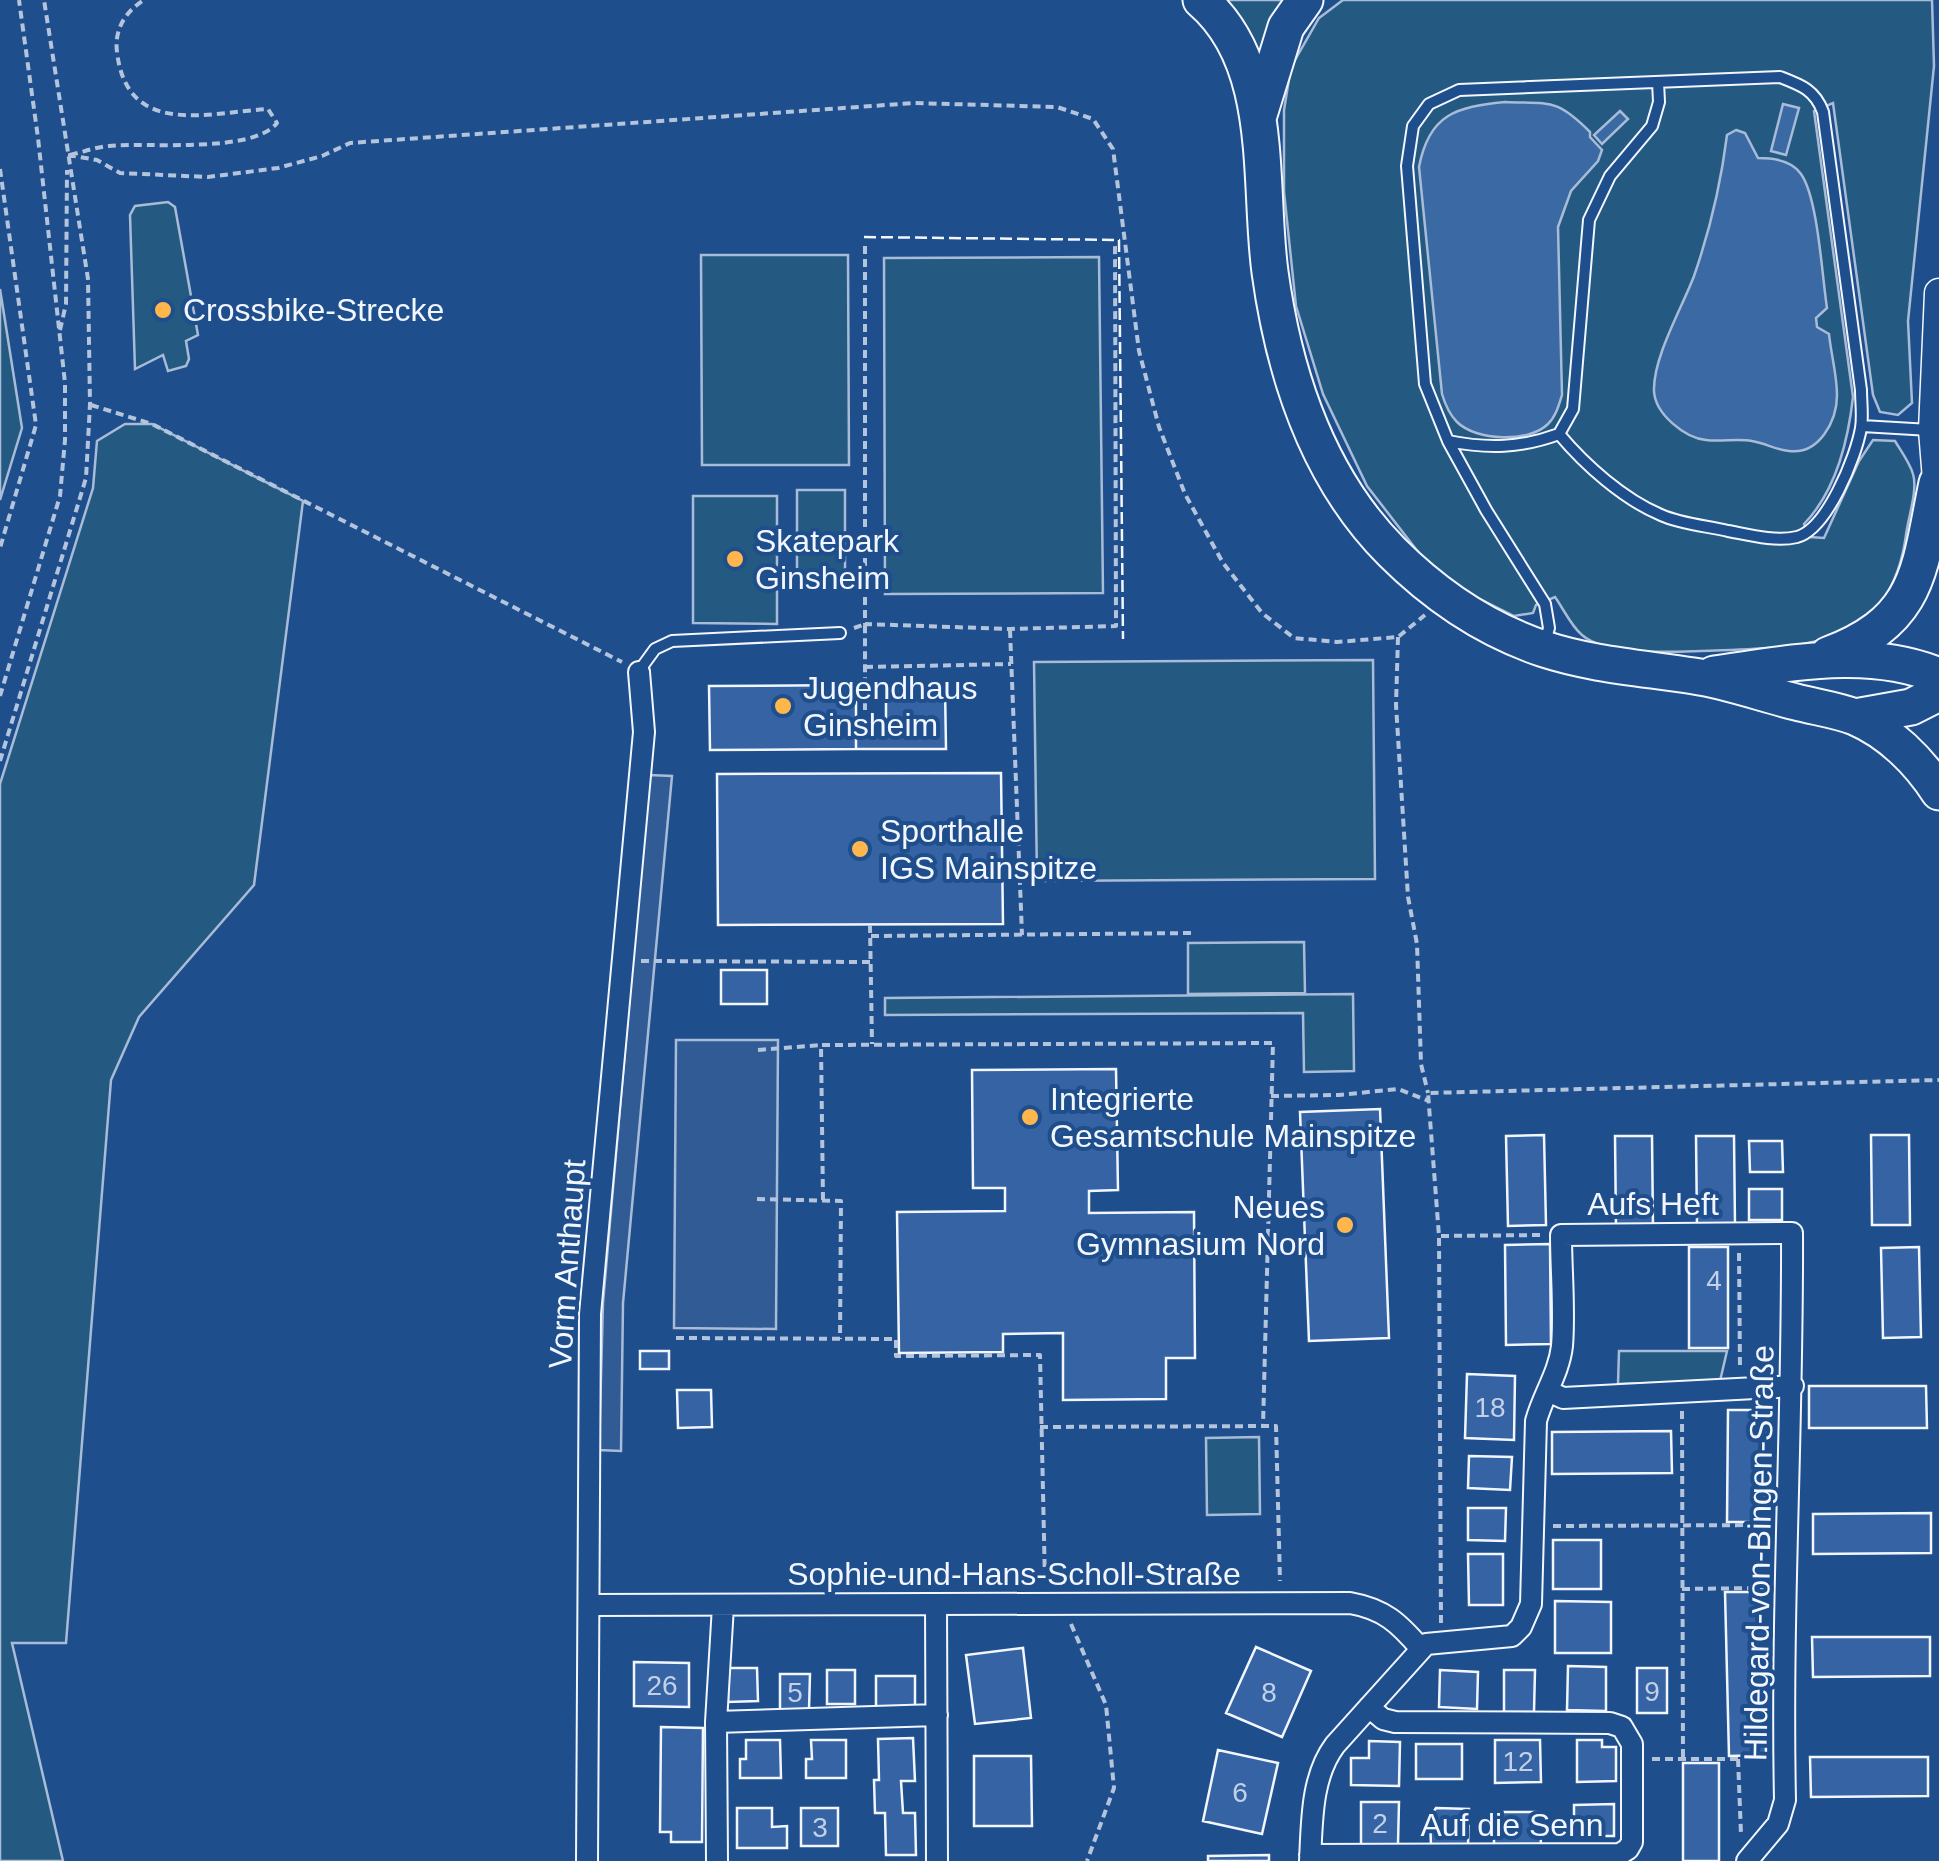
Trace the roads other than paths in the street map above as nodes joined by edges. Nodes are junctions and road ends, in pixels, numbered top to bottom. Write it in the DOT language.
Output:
graph roads {
  1 [pos="1201,0"];
  2 [pos="1305,0"];
  3 [pos="1658,82"];
  4 [pos="1258,119"];
  5 [pos="1939,293"];
  6 [pos="1862,426"];
  7 [pos="1933,430"];
  8 [pos="1560,434"];
  9 [pos="1448,440"];
  10 [pos="1938,497"];
  11 [pos="840,633"];
  12 [pos="1544,649"];
  13 [pos="1812,660"];
  14 [pos="638,672"];
  15 [pos="1697,676"];
  16 [pos="1939,676"];
  17 [pos="1939,693"];
  18 [pos="1855,717"];
  19 [pos="1939,792"];
  20 [pos="1792,1233"];
  21 [pos="1793,1386"];
  22 [pos="1548,1391"];
  23 [pos="590,1605"];
  24 [pos="936,1605"];
  25 [pos="723,1606"];
  26 [pos="1421,1649"];
  27 [pos="1369,1707"];
  28 [pos="937,1714"];
  29 [pos="716,1722"];
  30 [pos="1744,1852"];
  31 [pos="1310,1858"];
  32 [pos="587,1861"];
  33 [pos="717,1861"];
  34 [pos="937,1861"];
  1 -- 4 [label="highway"];
  2 -- 4 [label="highway"];
  3 -- 6 [label="lane"];
  3 -- 8 [label="lane"];
  3 -- 9 [label="lane"];
  4 -- 12 [label="highway"];
  5 -- 7 [label="main road"];
  6 -- 7 [label="lane"];
  6 -- 8 [label="lane"];
  7 -- 10 [label="main road"];
  8 -- 9 [label="lane"];
  9 -- 12 [label="lane"];
  10 -- 13 [label="highway"];
  11 -- 14 [label="lane"];
  12 -- 15 [label="highway"];
  13 -- 15 [label="highway"];
  13 -- 16 [label="highway"];
  14 -- 23 [label="street, Vorm Anthaupt"];
  15 -- 18 [label="highway"];
  17 -- 18 [label="highway"];
  18 -- 19 [label="highway"];
  20 -- 21 [label="street, Hildegard-von-Bingen-Straße"];
  20 -- 22 [label="street, Aufs Heft"];
  21 -- 22 [label="street"];
  21 -- 30 [label="street, Hildegard-von-Bingen-Straße"];
  22 -- 26 [label="street, Aufs Heft"];
  23 -- 25 [label="street, Sophie-und-Hans-Scholl-Straße"];
  23 -- 32 [label="street, Vorm Anthaupt"];
  24 -- 25 [label="street, Sophie-und-Hans-Scholl-Straße"];
  24 -- 26 [label="street, Sophie-und-Hans-Scholl-Straße"];
  24 -- 28 [label="street"];
  25 -- 29 [label="street"];
  26 -- 27 [label="street"];
  27 -- 31 [label="street"];
  27 -- 31 [label="street, Auf die Senn"];
  28 -- 29 [label="street"];
  28 -- 34 [label="street"];
  29 -- 33 [label="street"];
}
